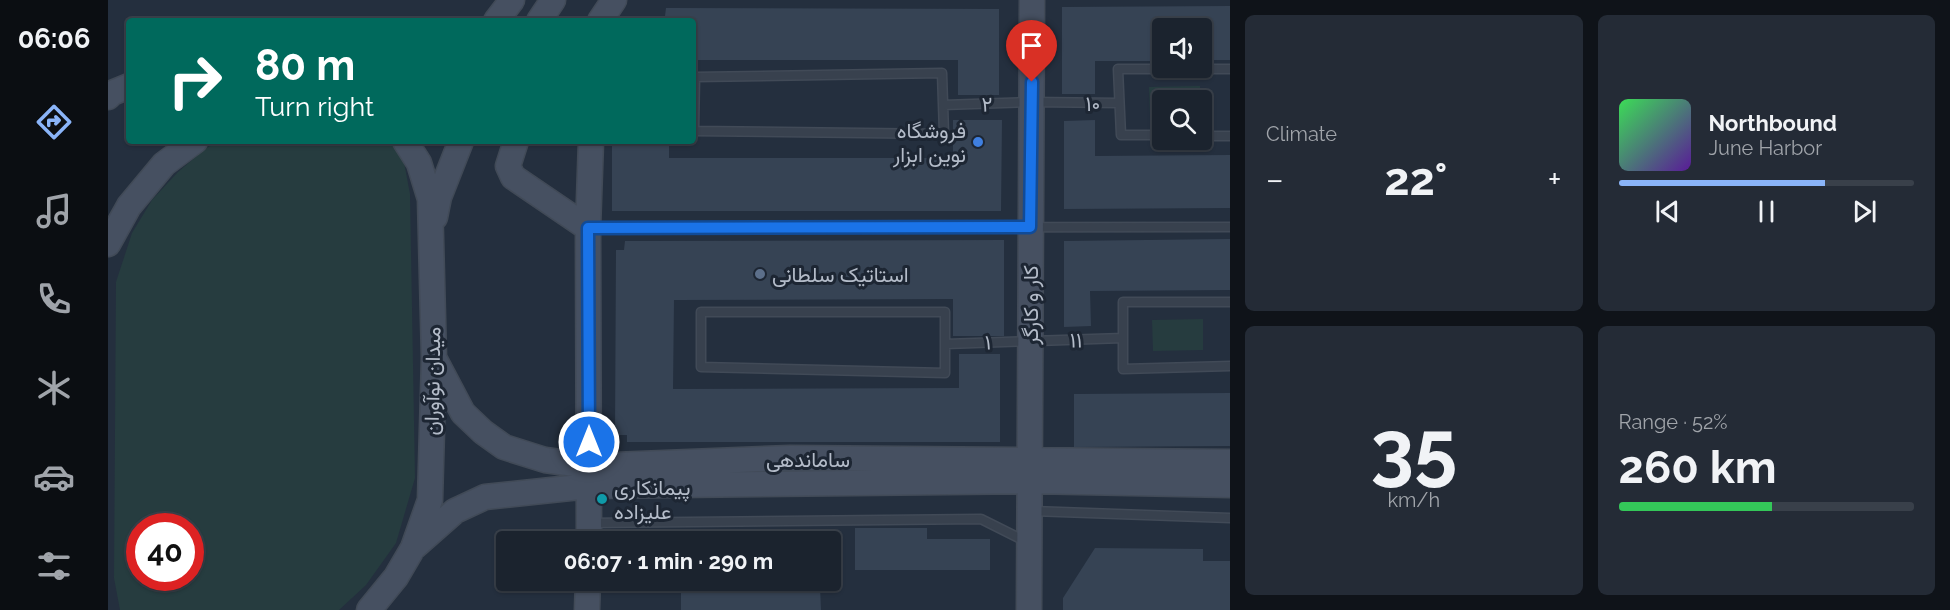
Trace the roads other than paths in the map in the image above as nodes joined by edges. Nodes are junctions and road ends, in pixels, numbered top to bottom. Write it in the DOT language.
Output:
graph roads {
  1 [pos="512,0"];
  2 [pos="553,0"];
  3 [pos="614,0"];
  4 [pos="1032,0"];
  5 [pos="498,18"];
  6 [pos="541,18"];
  7 [pos="602,18"];
  8 [pos="1230,69"];
  9 [pos="696,77"];
  10 [pos="126,87"];
  11 [pos="108,98"];
  12 [pos="1031,102"];
  13 [pos="1119,103"];
  14 [pos="943,105"];
  15 [pos="696,131"];
  16 [pos="1152,135"];
  17 [pos="1212,136"];
  18 [pos="1230,136"];
  19 [pos="191,144"];
  20 [pos="407,144"];
  21 [pos="460,144"];
  22 [pos="515,144"];
  23 [pos="591,144"];
  24 [pos="1030,227"];
  25 [pos="1230,227"];
  26 [pos="588,228"];
  27 [pos="431,240"];
  28 [pos="108,244"];
  29 [pos="1230,302"];
  30 [pos="1123,338"];
  31 [pos="1030,340"];
  32 [pos="946,344"];
  33 [pos="434,358"];
  34 [pos="1230,366"];
  35 [pos="790,458"];
  36 [pos="1230,462"];
  37 [pos="1029,471"];
  38 [pos="589,476"];
  39 [pos="789,483"];
  40 [pos="1230,485"];
  41 [pos="1029,511"];
  42 [pos="1230,518"];
  43 [pos="589,531"];
  44 [pos="619,531"];
  45 [pos="1029,543"];
  46 [pos="413,548"];
  47 [pos="588,591"];
  48 [pos="369,610"];
  49 [pos="587,610"];
  50 [pos="1029,610"];
  1 -- 5 [label="street"];
  2 -- 6 [label="street"];
  3 -- 7 [label="street"];
  4 -- 12 [label="street, کار و کارگر"];
  8 -- 13 [label="lane"];
  9 -- 14 [label="lane"];
  10 -- 11 [label="street"];
  12 -- 13 [label="lane, ۱۰"];
  12 -- 14 [label="lane, ۲"];
  12 -- 24 [label="street, کار و کارگر"];
  13 -- 16 [label="lane"];
  14 -- 15 [label="lane"];
  17 -- 18 [label="lane"];
  19 -- 28 [label="street"];
  20 -- 27 [label="street, میدان نوآوران"];
  21 -- 27 [label="street"];
  22 -- 26 [label="street"];
  23 -- 26 [label="street"];
  24 -- 25 [label="lane"];
  24 -- 26 [label="lane"];
  24 -- 31 [label="street, کار و کارگر"];
  26 -- 38 [label="street"];
  27 -- 33 [label="street, میدان نوآوران"];
  29 -- 30 [label="lane"];
  30 -- 31 [label="lane, ۱۱"];
  30 -- 34 [label="lane"];
  31 -- 32 [label="lane, ۱"];
  31 -- 37 [label="street, کار و کارگر"];
  32 -- 32 [label="lane"];
  33 -- 38 [label="street, ساماندهی"];
  33 -- 46 [label="street, میدان نوآوران"];
  35 -- 37 [label="street, ساماندهی"];
  35 -- 38 [label="street, ساماندهی"];
  35 -- 39 [label="street"];
  36 -- 37 [label="street, ساماندهی"];
  37 -- 39 [label="street, ساماندهی"];
  37 -- 40 [label="street, ساماندهی"];
  37 -- 41 [label="street, کار و کارگر"];
  38 -- 39 [label="street, ساماندهی"];
  38 -- 43 [label="street"];
  38 -- 46 [label="street, ساماندهی"];
  41 -- 42 [label="lane"];
  41 -- 45 [label="street, کار و کارگر"];
  44 -- 45 [label="lane"];
  45 -- 50 [label="street, کار و کارگر"];
  46 -- 48 [label="street, میدان نوآوران"];
  47 -- 49 [label="street"];
}
